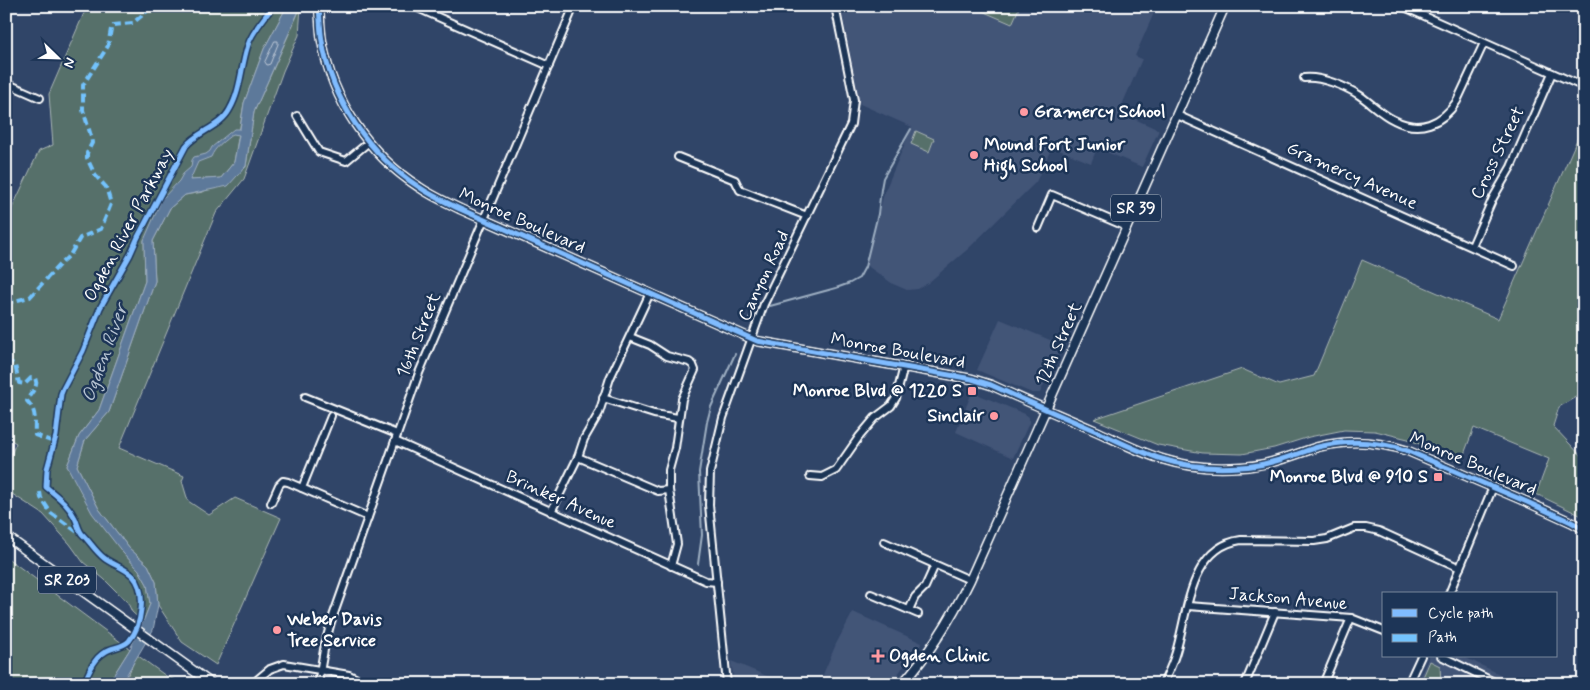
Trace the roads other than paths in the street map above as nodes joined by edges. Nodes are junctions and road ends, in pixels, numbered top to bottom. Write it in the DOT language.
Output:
graph roads {
  1 [pos="319,6"];
  2 [pos="413,6"];
  3 [pos="574,6"];
  4 [pos="835,6"];
  5 [pos="1225,6"];
  6 [pos="1402,6"];
  7 [pos="1484,43"];
  8 [pos="549,66"];
  9 [pos="1552,73"];
  10 [pos="1304,78"];
  11 [pos="6,83"];
  12 [pos="1584,87"];
  13 [pos="40,98"];
  14 [pos="1177,115"];
  15 [pos="297,116"];
  16 [pos="369,142"];
  17 [pos="678,157"];
  18 [pos="807,216"];
  19 [pos="484,219"];
  20 [pos="1127,227"];
  21 [pos="1038,228"];
  22 [pos="1472,246"];
  23 [pos="1514,266"];
  24 [pos="650,293"];
  25 [pos="630,337"];
  26 [pos="751,338"];
  27 [pos="904,366"];
  28 [pos="305,397"];
  29 [pos="603,398"];
  30 [pos="1046,410"];
  31 [pos="331,416"];
  32 [pos="678,418"];
  33 [pos="398,434"];
  34 [pos="395,442"];
  35 [pos="578,457"];
  36 [pos="810,476"];
  37 [pos="302,488"];
  38 [pos="1494,488"];
  39 [pos="669,490"];
  40 [pos="271,503"];
  41 [pos="552,512"];
  42 [pos="368,517"];
  43 [pos="1584,529"];
  44 [pos="6,536"];
  45 [pos="884,542"];
  46 [pos="935,565"];
  47 [pos="670,566"];
  48 [pos="1460,568"];
  49 [pos="970,580"];
  50 [pos="717,582"];
  51 [pos="1449,592"];
  52 [pos="871,594"];
  53 [pos="1188,606"];
  54 [pos="909,610"];
  55 [pos="1276,612"];
  56 [pos="918,614"];
  57 [pos="1352,618"];
  58 [pos="1382,630"];
  59 [pos="1420,658"];
  60 [pos="1445,658"];
  61 [pos="321,670"];
  62 [pos="258,679"];
  63 [pos="212,684"];
  64 [pos="318,684"];
  65 [pos="368,684"];
  66 [pos="727,684"];
  67 [pos="902,684"];
  68 [pos="1163,684"];
  69 [pos="1245,684"];
  70 [pos="1323,684"];
  71 [pos="1408,684"];
  72 [pos="1498,684"];
  1 -- 16 [label="main road, Monroe Boulevard"];
  2 -- 8 [label="street"];
  3 -- 8 [label="street, 16th Street"];
  4 -- 18 [label="street, Canyon Road"];
  5 -- 14 [label="main road, 12th Street / SR 39"];
  6 -- 7 [label="street"];
  7 -- 9 [label="street"];
  7 -- 10 [label="street"];
  8 -- 19 [label="street, 16th Street"];
  9 -- 12 [label="street"];
  9 -- 22 [label="street, Cross Street"];
  11 -- 13 [label="street"];
  14 -- 20 [label="main road, 12th Street / SR 39"];
  14 -- 22 [label="street, Gramercy Avenue"];
  15 -- 16 [label="street"];
  16 -- 19 [label="main road, Monroe Boulevard"];
  17 -- 18 [label="street"];
  18 -- 26 [label="street, Canyon Road"];
  19 -- 24 [label="main road, Monroe Boulevard"];
  19 -- 33 [label="street, 16th Street"];
  20 -- 21 [label="street"];
  20 -- 30 [label="main road, 12th Street / SR 39"];
  22 -- 23 [label="street, Gramercy Avenue"];
  24 -- 25 [label="street"];
  24 -- 26 [label="main road, Monroe Boulevard"];
  25 -- 29 [label="street"];
  25 -- 32 [label="street"];
  26 -- 27 [label="main road, Monroe Boulevard"];
  26 -- 50 [label="street, Canyon Road"];
  27 -- 30 [label="main road, Monroe Boulevard"];
  27 -- 36 [label="street"];
  28 -- 33 [label="street"];
  29 -- 32 [label="street"];
  29 -- 35 [label="street"];
  30 -- 38 [label="main road, Monroe Boulevard"];
  30 -- 49 [label="main road, 12th Street / SR 39"];
  31 -- 37 [label="street"];
  32 -- 39 [label="street"];
  33 -- 34 [label="street, 16th Street"];
  34 -- 41 [label="street, Brinker Avenue"];
  34 -- 42 [label="street, 16th Street"];
  35 -- 39 [label="street"];
  35 -- 41 [label="street"];
  37 -- 40 [label="street"];
  37 -- 42 [label="street"];
  38 -- 43 [label="main road, Monroe Boulevard"];
  38 -- 48 [label="street"];
  39 -- 47 [label="street"];
  41 -- 47 [label="street, Brinker Avenue"];
  42 -- 61 [label="street, 16th Street"];
  44 -- 63 [label="main road, SR 203"];
  45 -- 46 [label="street"];
  46 -- 49 [label="street"];
  46 -- 54 [label="street"];
  47 -- 50 [label="street, Brinker Avenue"];
  48 -- 51 [label="street"];
  48 -- 53 [label="street"];
  49 -- 67 [label="main road, 12th Street / SR 39"];
  50 -- 66 [label="street, Canyon Road"];
  52 -- 54 [label="street"];
  53 -- 55 [label="street, Jackson Avenue"];
  53 -- 68 [label="street"];
  54 -- 56 [label="street"];
  55 -- 57 [label="street, Jackson Avenue"];
  55 -- 69 [label="street"];
  57 -- 58 [label="street, Jackson Avenue"];
  57 -- 70 [label="street"];
  59 -- 71 [label="street"];
  60 -- 72 [label="street"];
  61 -- 62 [label="street"];
  61 -- 64 [label="street, 16th Street"];
  61 -- 65 [label="street"];
}
